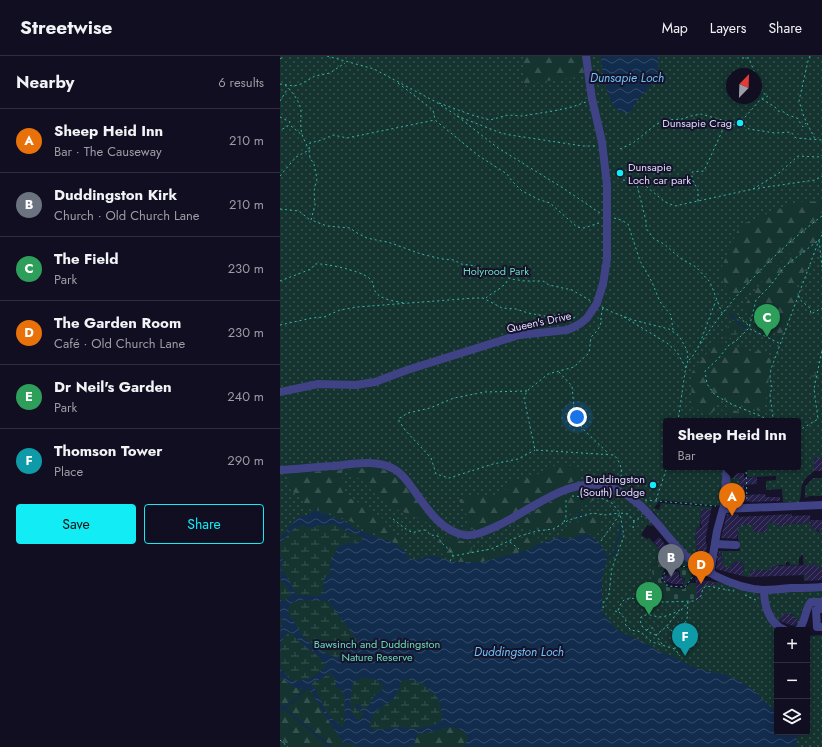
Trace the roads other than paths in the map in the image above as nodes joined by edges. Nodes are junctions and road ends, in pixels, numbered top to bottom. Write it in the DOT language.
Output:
graph roads {
  1 [pos="586,56"];
  2 [pos="280,392"];
  3 [pos="280,470"];
  4 [pos="727,470"];
  5 [pos="822,505"];
  6 [pos="724,509"];
  7 [pos="715,544"];
  8 [pos="736,544"];
  9 [pos="710,573"];
  10 [pos="822,587"];
  11 [pos="764,590"];
  12 [pos="822,602"];
  13 [pos="822,609"];
  14 [pos="780,627"];
  15 [pos="801,627"];
  16 [pos="822,627"];
  1 -- 2 [label="street, Queen's Drive"];
  3 -- 9 [label="street"];
  4 -- 6 [label="street"];
  5 -- 6 [label="street"];
  6 -- 7 [label="street"];
  7 -- 8 [label="street"];
  7 -- 9 [label="street"];
  9 -- 11 [label="street"];
  10 -- 11 [label="street"];
  11 -- 14 [label="street"];
  12 -- 15 [label="street"];
  13 -- 16 [label="street"];
}
